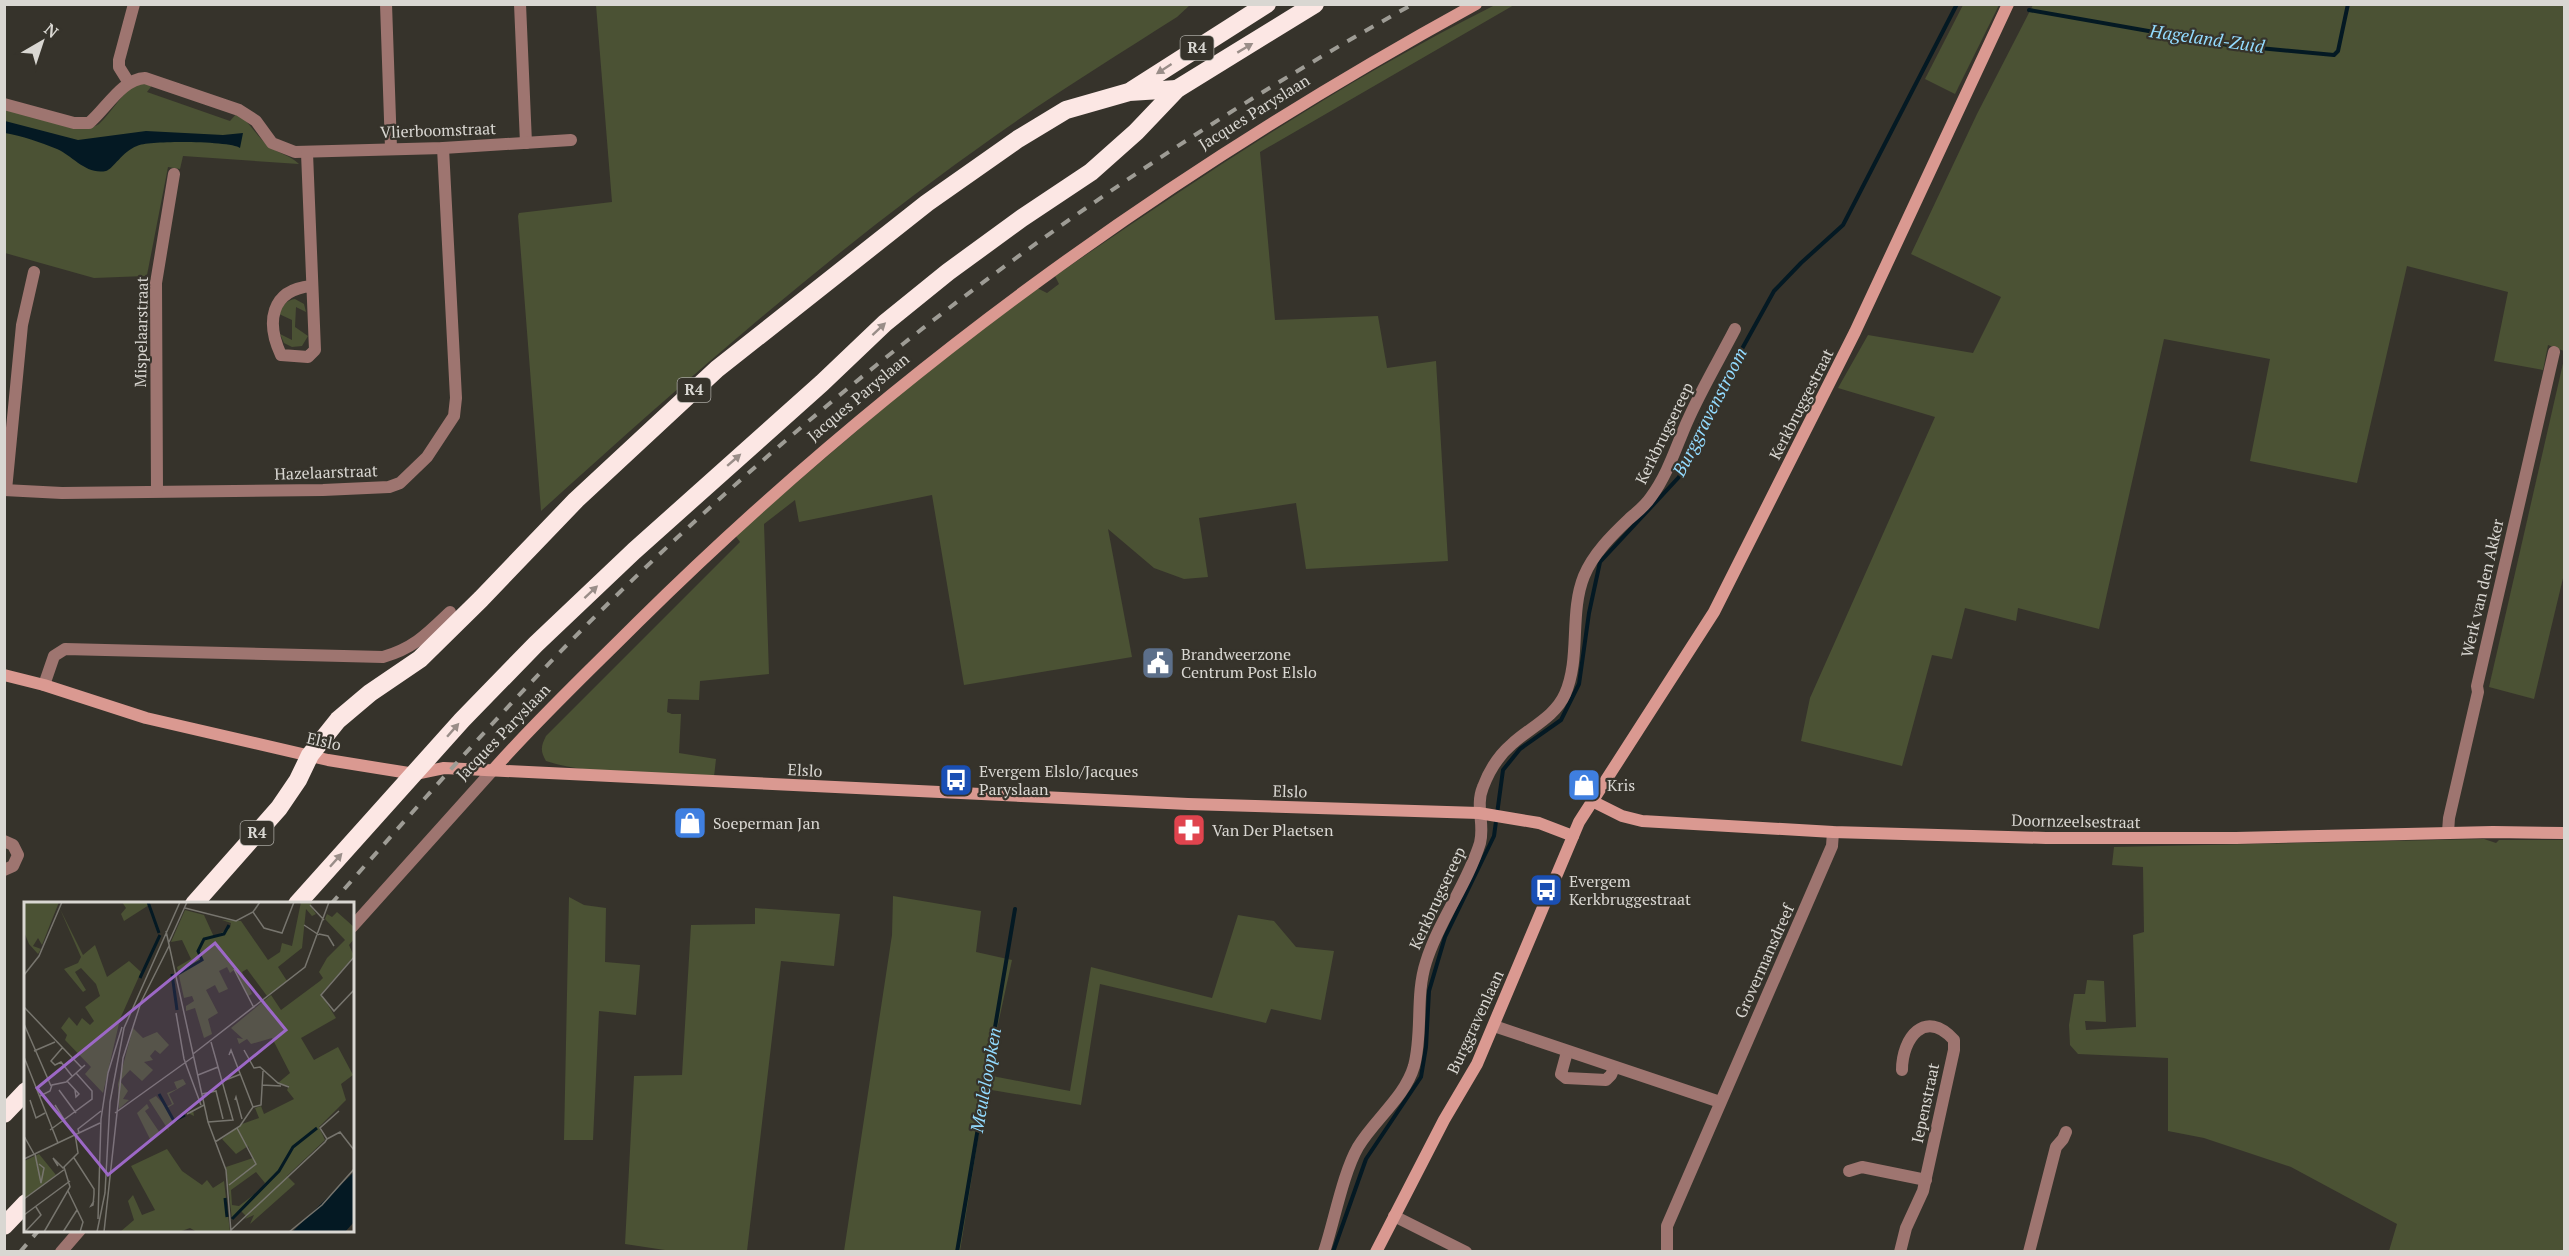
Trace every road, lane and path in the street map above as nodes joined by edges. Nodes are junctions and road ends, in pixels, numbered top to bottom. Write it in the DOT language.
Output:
graph roads {
  1 [pos="134,4"];
  2 [pos="386,4"];
  3 [pos="520,4"];
  4 [pos="1267,4"];
  5 [pos="1315,4"];
  6 [pos="1476,4"];
  7 [pos="2008,4"];
  8 [pos="129,83"];
  9 [pos="1177,88"];
  10 [pos="1129,92"];
  11 [pos="4,104"];
  12 [pos="571,140"];
  13 [pos="526,143"];
  14 [pos="391,148"];
  15 [pos="443,148"];
  16 [pos="307,153"];
  17 [pos="174,174"];
  18 [pos="34,272"];
  19 [pos="311,286"];
  20 [pos="1735,329"];
  21 [pos="2554,352"];
  22 [pos="5,490"];
  23 [pos="157,491"];
  24 [pos="450,612"];
  25 [pos="4,675"];
  26 [pos="44,685"];
  27 [pos="310,755"];
  28 [pos="493,770"];
  29 [pos="415,774"];
  30 [pos="1592,801"];
  31 [pos="1483,813"];
  32 [pos="1833,832"];
  33 [pos="2448,832"];
  34 [pos="2565,833"];
  35 [pos="1573,836"];
  36 [pos="6,840"];
  37 [pos="4,870"];
  38 [pos="195,902"];
  39 [pos="298,902"];
  40 [pos="354,925"];
  41 [pos="1494,1026"];
  42 [pos="1567,1052"];
  43 [pos="1614,1068"];
  44 [pos="1902,1070"];
  45 [pos="24,1093"];
  46 [pos="1720,1102"];
  47 [pos="4,1114"];
  48 [pos="2066,1131"];
  49 [pos="1849,1171"];
  50 [pos="1926,1180"];
  51 [pos="24,1205"];
  52 [pos="1394,1216"];
  53 [pos="4,1226"];
  54 [pos="78,1232"];
  55 [pos="61,1251"];
  56 [pos="1324,1251"];
  57 [pos="1376,1251"];
  58 [pos="1466,1251"];
  59 [pos="1669,1251"];
  60 [pos="1900,1251"];
  61 [pos="2029,1251"];
  1 -- 8 [label="street"];
  2 -- 14 [label="street"];
  3 -- 13 [label="street"];
  4 -- 10 [label="highway, Jacques Paryslaan / R4, one-way"];
  9 -- 5 [label="highway, Jacques Paryslaan / R4, one-way"];
  6 -- 28 [label="street, Jacques Paryslaan"];
  7 -- 30 [label="street, Kerkbruggestraat"];
  8 -- 11 [label="street"];
  8 -- 16 [label="street, Vlierboomstraat"];
  9 -- 10 [label="highway, Jacques Paryslaan / R4"];
  29 -- 9 [label="highway, Jacques Paryslaan / R4, one-way"];
  10 -- 27 [label="highway, Jacques Paryslaan / R4"];
  12 -- 13 [label="street, Vlierboomstraat"];
  13 -- 15 [label="street, Vlierboomstraat"];
  14 -- 15 [label="street, Vlierboomstraat"];
  14 -- 16 [label="street, Vlierboomstraat"];
  15 -- 23 [label="street, Hazelaarstraat"];
  16 -- 19 [label="street"];
  17 -- 23 [label="street, Mispelaarstraat"];
  18 -- 22 [label="street, Hazelaarstraat"];
  19 -- 19 [label="street"];
  20 -- 31 [label="street, Kerkbrugsereep"];
  21 -- 33 [label="street, Werk van den Akker"];
  22 -- 23 [label="street, Hazelaarstraat"];
  24 -- 26 [label="street"];
  25 -- 26 [label="street, Elslo"];
  26 -- 27 [label="street, Elslo"];
  27 -- 29 [label="street, Elslo"];
  27 -- 38 [label="highway, Jacques Paryslaan / R4"];
  28 -- 29 [label="street, Elslo"];
  28 -- 31 [label="street, Elslo"];
  28 -- 40 [label="street, Jacques Paryslaan"];
  39 -- 29 [label="highway, Jacques Paryslaan / R4, one-way"];
  30 -- 32 [label="street, Doornzeelsestraat"];
  30 -- 35 [label="street, Burggravenlaan"];
  31 -- 35 [label="street, Elslo"];
  31 -- 56 [label="street, Kerkbrugsereep"];
  32 -- 33 [label="street, Doornzeelsestraat"];
  32 -- 46 [label="street, Grovermansdreef"];
  33 -- 34 [label="street, Doornzeelsestraat"];
  35 -- 41 [label="street, Burggravenlaan"];
  36 -- 37 [label="street"];
  41 -- 42 [label="street"];
  41 -- 52 [label="street, Burggravenlaan"];
  42 -- 43 [label="street"];
  42 -- 43 [label="street"];
  43 -- 46 [label="street"];
  44 -- 50 [label="street, Iepenstraat"];
  45 -- 47 [label="highway"];
  46 -- 59 [label="street, Grovermansdreef"];
  48 -- 61 [label="street"];
  49 -- 50 [label="street"];
  50 -- 60 [label="street"];
  51 -- 53 [label="highway"];
  52 -- 57 [label="street, Burggravenlaan"];
  52 -- 58 [label="street"];
  54 -- 55 [label="street"];
}
